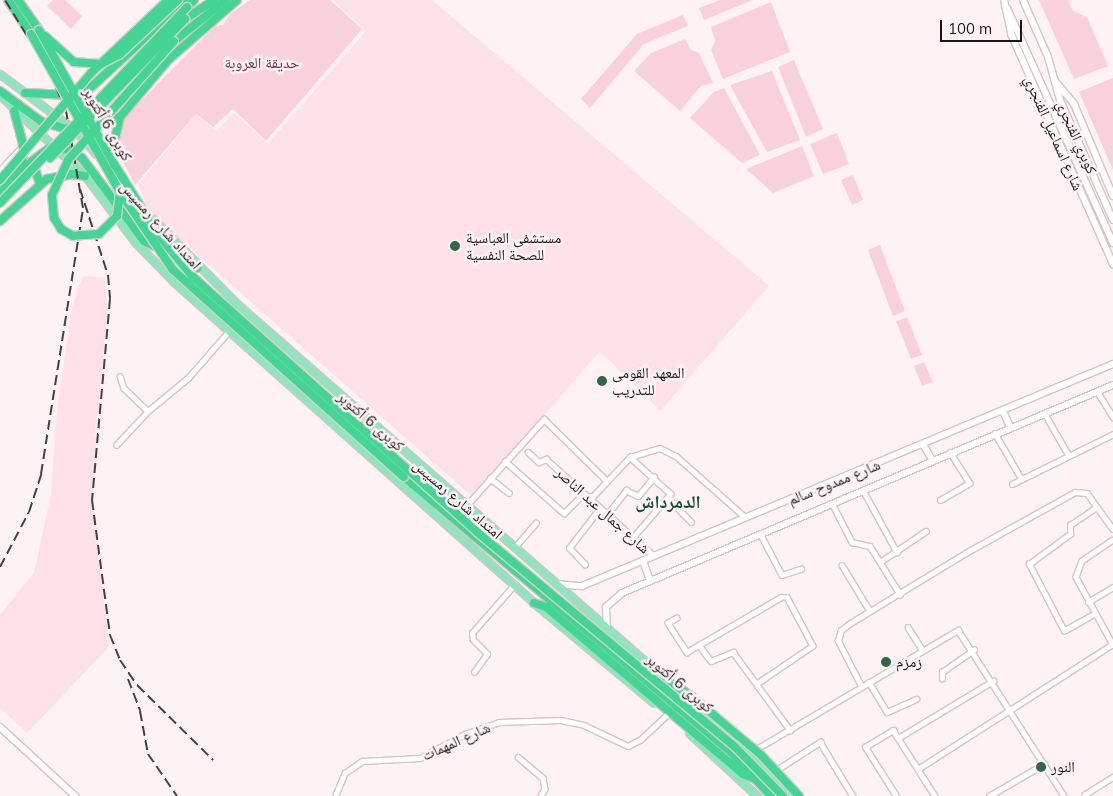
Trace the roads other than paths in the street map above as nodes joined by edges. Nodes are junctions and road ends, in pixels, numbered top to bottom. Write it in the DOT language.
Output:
graph roads {
  1 [pos="8,0"];
  2 [pos="18,0"];
  3 [pos="168,0"];
  4 [pos="178,0"];
  5 [pos="186,0"];
  6 [pos="194,0"];
  7 [pos="214,0"];
  8 [pos="226,0"];
  9 [pos="237,0"];
  10 [pos="1023,0"];
  11 [pos="1004,1"];
  12 [pos="39,30"];
  13 [pos="0,74"];
  14 [pos="102,80"];
  15 [pos="1055,81"];
  16 [pos="0,91"];
  17 [pos="26,93"];
  18 [pos="0,95"];
  19 [pos="125,109"];
  20 [pos="14,110"];
  21 [pos="120,117"];
  22 [pos="76,131"];
  23 [pos="23,144"];
  24 [pos="55,147"];
  25 [pos="110,169"];
  26 [pos="0,170"];
  27 [pos="19,171"];
  28 [pos="85,176"];
  29 [pos="0,180"];
  30 [pos="40,183"];
  31 [pos="120,192"];
  32 [pos="0,193"];
  33 [pos="1113,196"];
  34 [pos="0,203"];
  35 [pos="0,210"];
  36 [pos="1113,220"];
  37 [pos="0,221"];
  38 [pos="1113,244"];
  39 [pos="1113,264"];
  40 [pos="198,268"];
  41 [pos="229,331"];
  42 [pos="276,339"];
  43 [pos="258,356"];
  44 [pos="1113,364"];
  45 [pos="120,376"];
  46 [pos="1113,385"];
  47 [pos="1097,391"];
  48 [pos="148,411"];
  49 [pos="1003,411"];
  50 [pos="1045,414"];
  51 [pos="1113,417"];
  52 [pos="1010,427"];
  53 [pos="378,429"];
  54 [pos="995,434"];
  55 [pos="1113,434"];
  56 [pos="357,443"];
  57 [pos="116,444"];
  58 [pos="924,446"];
  59 [pos="528,452"];
  60 [pos="950,453"];
  61 [pos="1068,454"];
  62 [pos="630,457"];
  63 [pos="932,460"];
  64 [pos="506,461"];
  65 [pos="654,477"];
  66 [pos="490,478"];
  67 [pos="1021,478"];
  68 [pos="607,481"];
  69 [pos="1012,484"];
  70 [pos="862,489"];
  71 [pos="509,493"];
  72 [pos="587,498"];
  73 [pos="669,499"];
  74 [pos="940,500"];
  75 [pos="832,502"];
  76 [pos="466,506"];
  77 [pos="1097,507"];
  78 [pos="599,509"];
  79 [pos="606,516"];
  80 [pos="745,517"];
  81 [pos="691,522"];
  82 [pos="536,523"];
  83 [pos="1113,529"];
  84 [pos="760,532"];
  85 [pos="926,532"];
  86 [pos="633,538"];
  87 [pos="1113,540"];
  88 [pos="514,548"];
  89 [pos="897,552"];
  90 [pos="654,556"];
  91 [pos="643,561"];
  92 [pos="880,562"];
  93 [pos="585,565"];
  94 [pos="842,565"];
  95 [pos="801,569"];
  96 [pos="650,580"];
  97 [pos="552,582"];
  98 [pos="516,583"];
  99 [pos="1113,587"];
  100 [pos="900,594"];
  101 [pos="534,602"];
  102 [pos="1088,602"];
  103 [pos="870,612"];
  104 [pos="1095,614"];
  105 [pos="677,618"];
  106 [pos="908,627"];
  107 [pos="607,630"];
  108 [pos="699,644"];
  109 [pos="1113,644"];
  110 [pos="922,649"];
  111 [pos="974,650"];
  112 [pos="474,672"];
  113 [pos="666,679"];
  114 [pos="942,679"];
  115 [pos="993,680"];
  116 [pos="869,682"];
  117 [pos="757,684"];
  118 [pos="862,686"];
  119 [pos="916,698"];
  120 [pos="1011,708"];
  121 [pos="668,714"];
  122 [pos="0,727"];
  123 [pos="790,730"];
  124 [pos="900,737"];
  125 [pos="751,752"];
  126 [pos="518,757"];
  127 [pos="1044,764"];
  128 [pos="918,769"];
  129 [pos="771,773"];
  130 [pos="1113,777"];
  131 [pos="760,781"];
  132 [pos="996,794"];
  133 [pos="75,796"];
  134 [pos="335,796"];
  135 [pos="541,796"];
  136 [pos="757,796"];
  137 [pos="771,796"];
  138 [pos="784,796"];
  139 [pos="792,796"];
  140 [pos="799,796"];
  141 [pos="853,796"];
  142 [pos="896,796"];
  143 [pos="935,796"];
  144 [pos="989,796"];
  145 [pos="1064,796"];
  146 [pos="1084,796"];
  1 -- 31 [label="highway, كوبرى 6 أكتوبر, bridge"];
  2 -- 12 [label="highway, كوبرى 6 أكتوبر"];
  3 -- 29 [label="highway, bridge"];
  4 -- 12 [label="highway, bridge"];
  5 -- 14 [label="highway"];
  6 -- 34 [label="highway, bridge"];
  7 -- 35 [label="highway, bridge"];
  8 -- 31 [label="highway, bridge"];
  9 -- 19 [label="highway"];
  10 -- 15 [label="main road, شارع اسماعيل الفنجري"];
  11 -- 38 [label="main road, كوبري الفنجري"];
  11 -- 39 [label="main road, شارع اسماعيل الفنجري"];
  12 -- 138 [label="highway, كوبرى 6 أكتوبر, bridge"];
  13 -- 17 [label="main road, امتداد شارع رمسيس"];
  14 -- 17 [label="highway"];
  14 -- 19 [label="highway"];
  15 -- 33 [label="main road, شارع اسماعيل الفنجري"];
  15 -- 36 [label="main road, كوبري الفنجري"];
  16 -- 22 [label="highway"];
  17 -- 22 [label="main road, امتداد شارع رمسيس"];
  18 -- 20 [label="main road, امتداد شارع رمسيس"];
  19 -- 21 [label="highway"];
  20 -- 23 [label="highway"];
  20 -- 24 [label="main road, امتداد شارع رمسيس"];
  21 -- 22 [label="highway"];
  21 -- 25 [label="highway"];
  22 -- 25 [label="main road, امتداد شارع رمسيس"];
  23 -- 26 [label="street"];
  23 -- 27 [label="highway"];
  24 -- 27 [label="highway"];
  24 -- 28 [label="main road, امتداد شارع رمسيس"];
  24 -- 40 [label="highway"];
  25 -- 40 [label="main road, امتداد شارع رمسيس"];
  27 -- 30 [label="highway"];
  27 -- 32 [label="highway"];
  28 -- 30 [label="highway"];
  28 -- 41 [label="main road, امتداد شارع رمسيس"];
  30 -- 37 [label="highway"];
  31 -- 131 [label="highway, كوبرى 6 أكتوبر, bridge"];
  40 -- 42 [label="main road, امتداد شارع رمسيس"];
  41 -- 43 [label="main road, امتداد شارع رمسيس"];
  41 -- 48 [label="street"];
  42 -- 43 [label="main road"];
  42 -- 53 [label="main road, امتداد شارع رمسيس"];
  43 -- 56 [label="main road, امتداد شارع رمسيس"];
  44 -- 49 [label="main road, شارع ممدوح سالم"];
  45 -- 48 [label="street"];
  46 -- 47 [label="main road, شارع ممدوح سالم"];
  47 -- 50 [label="main road, شارع ممدوح سالم"];
  47 -- 51 [label="street"];
  48 -- 57 [label="street"];
  49 -- 52 [label="main road"];
  49 -- 58 [label="main road, شارع ممدوح سالم"];
  50 -- 52 [label="main road, شارع ممدوح سالم"];
  50 -- 61 [label="street"];
  52 -- 54 [label="main road, شارع ممدوح سالم"];
  53 -- 56 [label="main road"];
  53 -- 76 [label="main road, امتداد شارع رمسيس"];
  54 -- 60 [label="main road, شارع ممدوح سالم"];
  54 -- 67 [label="street"];
  55 -- 61 [label="street"];
  56 -- 98 [label="main road, امتداد شارع رمسيس"];
  58 -- 63 [label="main road"];
  58 -- 80 [label="main road, شارع ممدوح سالم"];
  59 -- 72 [label="street, شارع جمال عبد الناصر"];
  60 -- 63 [label="main road, شارع ممدوح سالم"];
  60 -- 74 [label="street"];
  61 -- 67 [label="street"];
  62 -- 65 [label="street"];
  62 -- 68 [label="street"];
  62 -- 80 [label="street"];
  63 -- 70 [label="main road, شارع ممدوح سالم"];
  64 -- 66 [label="street"];
  64 -- 68 [label="street"];
  64 -- 72 [label="street"];
  65 -- 73 [label="street"];
  65 -- 79 [label="street"];
  66 -- 71 [label="street"];
  66 -- 76 [label="street"];
  67 -- 69 [label="street"];
  68 -- 72 [label="street"];
  70 -- 75 [label="main road, شارع ممدوح سالم"];
  70 -- 89 [label="street"];
  72 -- 78 [label="street, شارع جمال عبد الناصر"];
  73 -- 81 [label="street"];
  73 -- 86 [label="street"];
  75 -- 84 [label="main road, شارع ممدوح سالم"];
  75 -- 92 [label="street"];
  76 -- 88 [label="main road, امتداد شارع رمسيس"];
  77 -- 83 [label="street"];
  77 -- 100 [label="street"];
  77 -- 104 [label="street"];
  78 -- 79 [label="street, شارع جمال عبد الناصر"];
  78 -- 93 [label="street"];
  79 -- 86 [label="street, شارع جمال عبد الناصر"];
  80 -- 90 [label="main road, شارع ممدوح سالم"];
  82 -- 88 [label="street"];
  84 -- 95 [label="street"];
  84 -- 96 [label="main road, شارع ممدوح سالم"];
  85 -- 89 [label="street"];
  86 -- 90 [label="street, شارع جمال عبد الناصر"];
  87 -- 102 [label="street"];
  88 -- 97 [label="main road, امتداد شارع رمسيس"];
  89 -- 92 [label="street"];
  90 -- 91 [label="main road, شارع ممدوح سالم"];
  91 -- 96 [label="main road"];
  91 -- 97 [label="main road, شارع ممدوح سالم"];
  92 -- 100 [label="street"];
  94 -- 103 [label="street"];
  96 -- 107 [label="main road, شارع ممدوح سالم"];
  97 -- 107 [label="main road, امتداد شارع رمسيس"];
  98 -- 101 [label="main road, امتداد شارع رمسيس"];
  98 -- 112 [label="street"];
  99 -- 102 [label="street"];
  100 -- 103 [label="street"];
  101 -- 121 [label="main road, امتداد شارع رمسيس"];
  101 -- 131 [label="highway"];
  102 -- 104 [label="street"];
  103 -- 118 [label="street"];
  104 -- 109 [label="street"];
  105 -- 108 [label="street"];
  106 -- 110 [label="street"];
  107 -- 113 [label="main road, امتداد شارع رمسيس"];
  108 -- 117 [label="street"];
  108 -- 117 [label="street"];
  109 -- 120 [label="street"];
  110 -- 111 [label="street"];
  110 -- 116 [label="street"];
  111 -- 114 [label="street"];
  111 -- 115 [label="street"];
  113 -- 125 [label="main road, امتداد شارع رمسيس"];
  113 -- 140 [label="highway, bridge"];
  115 -- 120 [label="street"];
  115 -- 124 [label="street"];
  116 -- 118 [label="street"];
  116 -- 119 [label="street"];
  117 -- 123 [label="street"];
  118 -- 123 [label="street"];
  120 -- 127 [label="street"];
  120 -- 128 [label="street"];
  121 -- 134 [label="street, شارع المهمات"];
  121 -- 136 [label="main road, امتداد شارع رمسيس"];
  122 -- 133 [label="main road"];
  123 -- 125 [label="street"];
  124 -- 128 [label="street"];
  124 -- 142 [label="street"];
  125 -- 129 [label="main road, امتداد شارع رمسيس"];
  126 -- 135 [label="street"];
  127 -- 132 [label="street"];
  127 -- 145 [label="street"];
  128 -- 143 [label="street"];
  129 -- 139 [label="main road, امتداد شارع رمسيس"];
  129 -- 141 [label="street"];
  130 -- 146 [label="street"];
  131 -- 137 [label="highway, كوبرى 6 أكتوبر"];
  132 -- 144 [label="street"];
}
